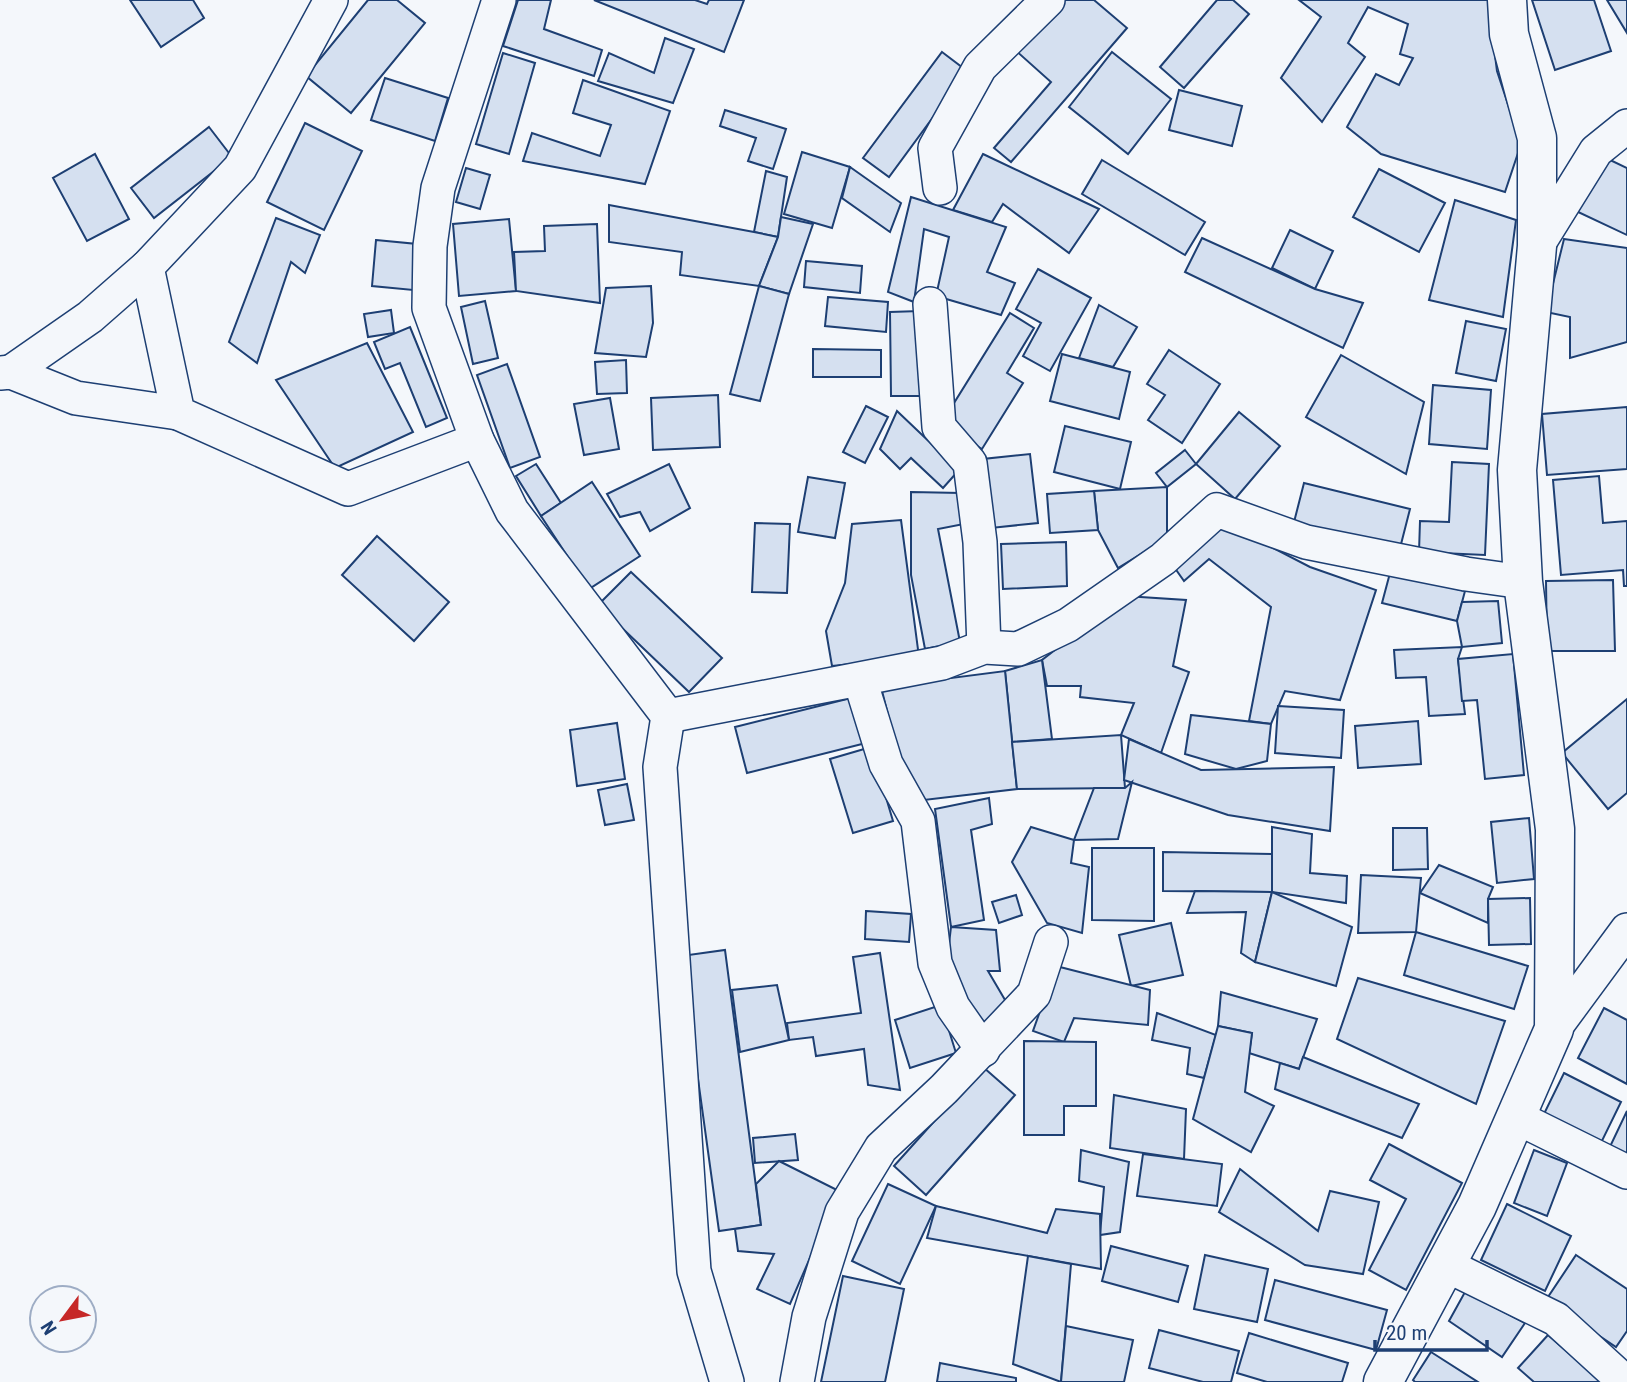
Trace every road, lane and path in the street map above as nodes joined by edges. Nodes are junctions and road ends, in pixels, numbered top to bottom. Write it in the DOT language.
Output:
graph roads {
  1 [pos="331,0"];
  2 [pos="499,0"];
  3 [pos="1048,0"];
  4 [pos="1507,0"];
  5 [pos="1620,141"];
  6 [pos="940,188"];
  7 [pos="1537,246"];
  8 [pos="146,267"];
  9 [pos="930,304"];
  10 [pos="6,372"];
  11 [pos="178,413"];
  12 [pos="478,440"];
  13 [pos="1523,582"];
  14 [pos="984,647"];
  15 [pos="860,680"];
  16 [pos="668,716"];
  17 [pos="1627,930"];
  18 [pos="1051,942"];
  19 [pos="1554,1029"];
  20 [pos="982,1050"];
  21 [pos="1516,1117"];
  22 [pos="1627,1172"];
  23 [pos="1446,1265"];
  24 [pos="727,1382"];
  25 [pos="797,1382"];
  26 [pos="1383,1382"];
  27 [pos="1625,1382"];
  1 -- 8 [label="street"];
  2 -- 12 [label="street"];
  3 -- 6 [label="street"];
  4 -- 7 [label="street"];
  5 -- 7 [label="street"];
  7 -- 13 [label="street"];
  8 -- 10 [label="street"];
  8 -- 11 [label="street"];
  9 -- 14 [label="street"];
  10 -- 11 [label="street"];
  11 -- 12 [label="street"];
  12 -- 16 [label="street"];
  13 -- 14 [label="street"];
  13 -- 19 [label="street"];
  14 -- 15 [label="street"];
  15 -- 16 [label="street"];
  15 -- 20 [label="street"];
  16 -- 24 [label="street"];
  17 -- 19 [label="street"];
  18 -- 20 [label="street"];
  19 -- 21 [label="street"];
  20 -- 25 [label="street"];
  21 -- 22 [label="street"];
  21 -- 23 [label="street"];
  23 -- 26 [label="street"];
  23 -- 27 [label="street"];
}
